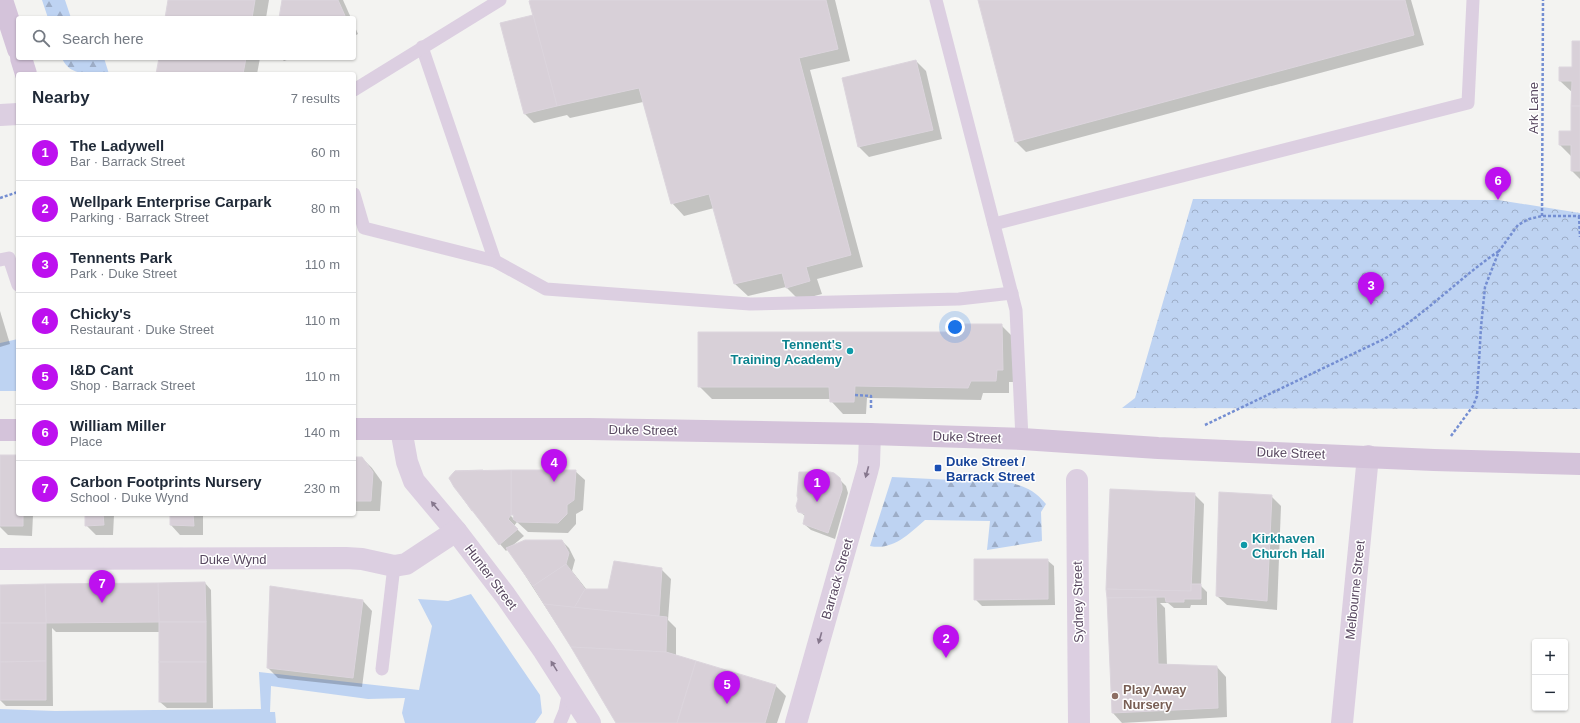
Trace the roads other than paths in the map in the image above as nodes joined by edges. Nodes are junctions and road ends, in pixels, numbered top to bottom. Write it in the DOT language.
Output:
graph roads {
  1 [pos="2,0"];
  2 [pos="500,0"];
  3 [pos="936,0"];
  4 [pos="1473,0"];
  5 [pos="16,43"];
  6 [pos="422,47"];
  7 [pos="22,60"];
  8 [pos="25,72"];
  9 [pos="356,89"];
  10 [pos="16,114"];
  11 [pos="0,115"];
  12 [pos="356,201"];
  13 [pos="994,224"];
  14 [pos="0,260"];
  15 [pos="496,262"];
  16 [pos="16,280"];
  17 [pos="1012,293"];
  18 [pos="356,429"];
  19 [pos="401,429"];
  20 [pos="0,430"];
  21 [pos="16,430"];
  22 [pos="870,434"];
  23 [pos="1022,439"];
  24 [pos="1368,456"];
  25 [pos="1580,464"];
  26 [pos="1076,480"];
  27 [pos="456,531"];
  28 [pos="0,559"];
  29 [pos="394,566"];
  30 [pos="382,669"];
  31 [pos="569,690"];
  32 [pos="560,723"];
  33 [pos="590,723"];
  34 [pos="796,723"];
  35 [pos="1079,723"];
  36 [pos="1342,723"];
  1 -- 5 [label="street"];
  2 -- 6 [label="lane"];
  3 -- 13 [label="lane"];
  4 -- 13 [label="lane"];
  6 -- 9 [label="lane"];
  6 -- 15 [label="lane"];
  7 -- 8 [label="street"];
  10 -- 11 [label="street"];
  12 -- 15 [label="lane"];
  13 -- 17 [label="lane"];
  14 -- 16 [label="lane"];
  15 -- 17 [label="lane"];
  17 -- 23 [label="lane"];
  18 -- 19 [label="street, Duke Street"];
  19 -- 22 [label="street, Duke Street"];
  27 -- 19 [label="street, Hunter Street, one-way"];
  20 -- 21 [label="street"];
  22 -- 23 [label="street, Duke Street"];
  22 -- 34 [label="street, Barrack Street, one-way"];
  23 -- 24 [label="street, Duke Street"];
  24 -- 25 [label="street, Duke Street"];
  24 -- 36 [label="street, Melbourne Street"];
  26 -- 35 [label="street, Sydney Street"];
  27 -- 29 [label="street"];
  31 -- 27 [label="street, Hunter Street, one-way"];
  28 -- 29 [label="street, Duke Wynd"];
  29 -- 30 [label="lane"];
  31 -- 32 [label="lane"];
  31 -- 33 [label="street, Hunter Street"];
}
